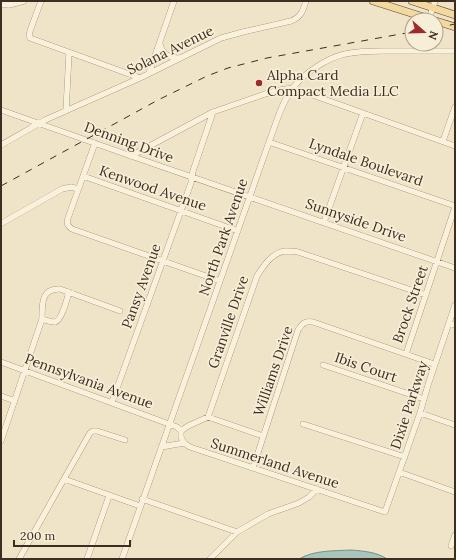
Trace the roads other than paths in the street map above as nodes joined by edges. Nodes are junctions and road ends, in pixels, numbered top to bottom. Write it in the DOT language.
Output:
graph roads {
  1 [pos="24,1"];
  2 [pos="41,1"];
  3 [pos="174,1"];
  4 [pos="306,1"];
  5 [pos="373,1"];
  6 [pos="412,1"];
  7 [pos="1,4"];
  8 [pos="434,4"];
  9 [pos="407,12"];
  10 [pos="455,14"];
  11 [pos="444,24"];
  12 [pos="455,27"];
  13 [pos="160,44"];
  14 [pos="455,51"];
  15 [pos="69,52"];
  16 [pos="178,58"];
  17 [pos="149,73"];
  18 [pos="140,78"];
  19 [pos="293,88"];
  20 [pos="455,107"];
  21 [pos="1,110"];
  22 [pos="66,111"];
  23 [pos="213,112"];
  24 [pos="363,113"];
  25 [pos="40,123"];
  26 [pos="443,141"];
  27 [pos="95,142"];
  28 [pos="269,142"];
  29 [pos="1,145"];
  30 [pos="455,146"];
  31 [pos="131,156"];
  32 [pos="343,167"];
  33 [pos="83,176"];
  34 [pos="192,177"];
  35 [pos="78,189"];
  36 [pos="249,197"];
  37 [pos="455,207"];
  38 [pos="181,211"];
  39 [pos="324,222"];
  40 [pos="2,223"];
  41 [pos="238,231"];
  42 [pos="163,261"];
  43 [pos="437,261"];
  44 [pos="455,268"];
  45 [pos="220,281"];
  46 [pos="69,292"];
  47 [pos="426,295"];
  48 [pos="455,305"];
  49 [pos="120,311"];
  50 [pos="42,319"];
  51 [pos="449,323"];
  52 [pos="455,325"];
  53 [pos="406,354"];
  54 [pos="1,362"];
  55 [pos="434,364"];
  56 [pos="323,365"];
  57 [pos="24,370"];
  58 [pos="1,396"];
  59 [pos="424,400"];
  60 [pos="15,401"];
  61 [pos="112,402"];
  62 [pos="420,413"];
  63 [pos="208,417"];
  64 [pos="169,424"];
  65 [pos="303,424"];
  66 [pos="455,425"];
  67 [pos="180,431"];
  68 [pos="263,436"];
  69 [pos="125,440"];
  70 [pos="1,441"];
  71 [pos="184,443"];
  72 [pos="161,447"];
  73 [pos="404,457"];
  74 [pos="253,468"];
  75 [pos="399,472"];
  76 [pos="64,479"];
  77 [pos="317,489"];
  78 [pos="455,492"];
  79 [pos="109,496"];
  80 [pos="142,499"];
  81 [pos="140,506"];
  82 [pos="385,512"];
  83 [pos="237,532"];
  84 [pos="455,535"];
  85 [pos="451,546"];
  86 [pos="19,559"];
  87 [pos="87,559"];
  88 [pos="122,559"];
  89 [pos="210,559"];
  1 -- 7 [label="street"];
  2 -- 15 [label="street"];
  3 -- 13 [label="street"];
  4 -- 16 [label="street, Solana Avenue"];
  5 -- 9 [label="main road"];
  6 -- 8 [label="main road"];
  8 -- 10 [label="main road"];
  11 -- 12 [label="main road"];
  13 -- 16 [label="street"];
  13 -- 17 [label="street"];
  14 -- 19 [label="street, North Park Avenue"];
  15 -- 18 [label="street"];
  15 -- 22 [label="street"];
  16 -- 17 [label="street, Solana Avenue"];
  17 -- 18 [label="street, Solana Avenue"];
  18 -- 22 [label="street, Solana Avenue"];
  19 -- 23 [label="street"];
  19 -- 24 [label="street"];
  19 -- 28 [label="street, North Park Avenue"];
  20 -- 26 [label="street"];
  21 -- 25 [label="street, Denning Drive"];
  22 -- 25 [label="street, Solana Avenue"];
  23 -- 31 [label="street"];
  23 -- 34 [label="street, Pansy Avenue"];
  24 -- 26 [label="street"];
  24 -- 32 [label="street"];
  25 -- 27 [label="street, Denning Drive"];
  25 -- 29 [label="street, Solana Avenue"];
  26 -- 30 [label="street"];
  27 -- 31 [label="street, Denning Drive"];
  27 -- 33 [label="street"];
  28 -- 32 [label="street, Lyndale Boulevard"];
  28 -- 36 [label="street, North Park Avenue"];
  31 -- 34 [label="street, Denning Drive"];
  32 -- 37 [label="street, Lyndale Boulevard"];
  32 -- 39 [label="street"];
  33 -- 35 [label="street"];
  33 -- 38 [label="street, Kenwood Avenue"];
  34 -- 36 [label="street, Denning Drive"];
  34 -- 38 [label="street, Pansy Avenue"];
  35 -- 40 [label="street"];
  35 -- 42 [label="street"];
  36 -- 39 [label="street, Sunnyside Drive"];
  36 -- 41 [label="street, North Park Avenue"];
  37 -- 43 [label="street, Brock Street"];
  38 -- 41 [label="street, Kenwood Avenue"];
  38 -- 42 [label="street, Pansy Avenue"];
  39 -- 43 [label="street, Sunnyside Drive"];
  41 -- 45 [label="street, North Park Avenue"];
  42 -- 45 [label="street"];
  42 -- 61 [label="street, Pansy Avenue"];
  43 -- 44 [label="street, Sunnyside Drive"];
  43 -- 47 [label="street, Brock Street"];
  45 -- 64 [label="street, North Park Avenue"];
  46 -- 49 [label="street"];
  46 -- 50 [label="street"];
  46 -- 50 [label="street"];
  47 -- 53 [label="street, Brock Street"];
  47 -- 63 [label="street, Granville Drive"];
  48 -- 51 [label="street, Dixie Parkway"];
  50 -- 57 [label="street"];
  51 -- 52 [label="street"];
  51 -- 55 [label="street, Dixie Parkway"];
  53 -- 55 [label="street, Williams Drive"];
  53 -- 68 [label="street, Williams Drive"];
  54 -- 57 [label="street, Pennsylvania Avenue"];
  55 -- 59 [label="street, Dixie Parkway"];
  56 -- 59 [label="street, Ibis Court"];
  57 -- 60 [label="street"];
  57 -- 61 [label="street, Pennsylvania Avenue"];
  58 -- 60 [label="street"];
  59 -- 62 [label="street, Dixie Parkway"];
  60 -- 70 [label="street"];
  61 -- 64 [label="street, Pennsylvania Avenue"];
  62 -- 66 [label="street"];
  62 -- 73 [label="street, Dixie Parkway"];
  63 -- 67 [label="street"];
  63 -- 68 [label="street"];
  64 -- 67 [label="street"];
  64 -- 72 [label="street, North Park Avenue"];
  65 -- 73 [label="street"];
  67 -- 71 [label="street"];
  68 -- 74 [label="street, Williams Drive"];
  69 -- 76 [label="street"];
  71 -- 72 [label="street"];
  71 -- 74 [label="street, Summerland Avenue"];
  72 -- 80 [label="street, North Park Avenue"];
  73 -- 75 [label="street, Dixie Parkway"];
  74 -- 77 [label="street, Summerland Avenue"];
  75 -- 78 [label="street"];
  75 -- 82 [label="street, Dixie Parkway"];
  76 -- 79 [label="street"];
  76 -- 86 [label="street"];
  77 -- 82 [label="street, Summerland Avenue"];
  77 -- 83 [label="street"];
  79 -- 81 [label="street"];
  79 -- 87 [label="street"];
  80 -- 81 [label="street, North Park Avenue"];
  80 -- 83 [label="street"];
  81 -- 88 [label="street, North Park Avenue"];
  83 -- 89 [label="street"];
  84 -- 85 [label="street"];
}
